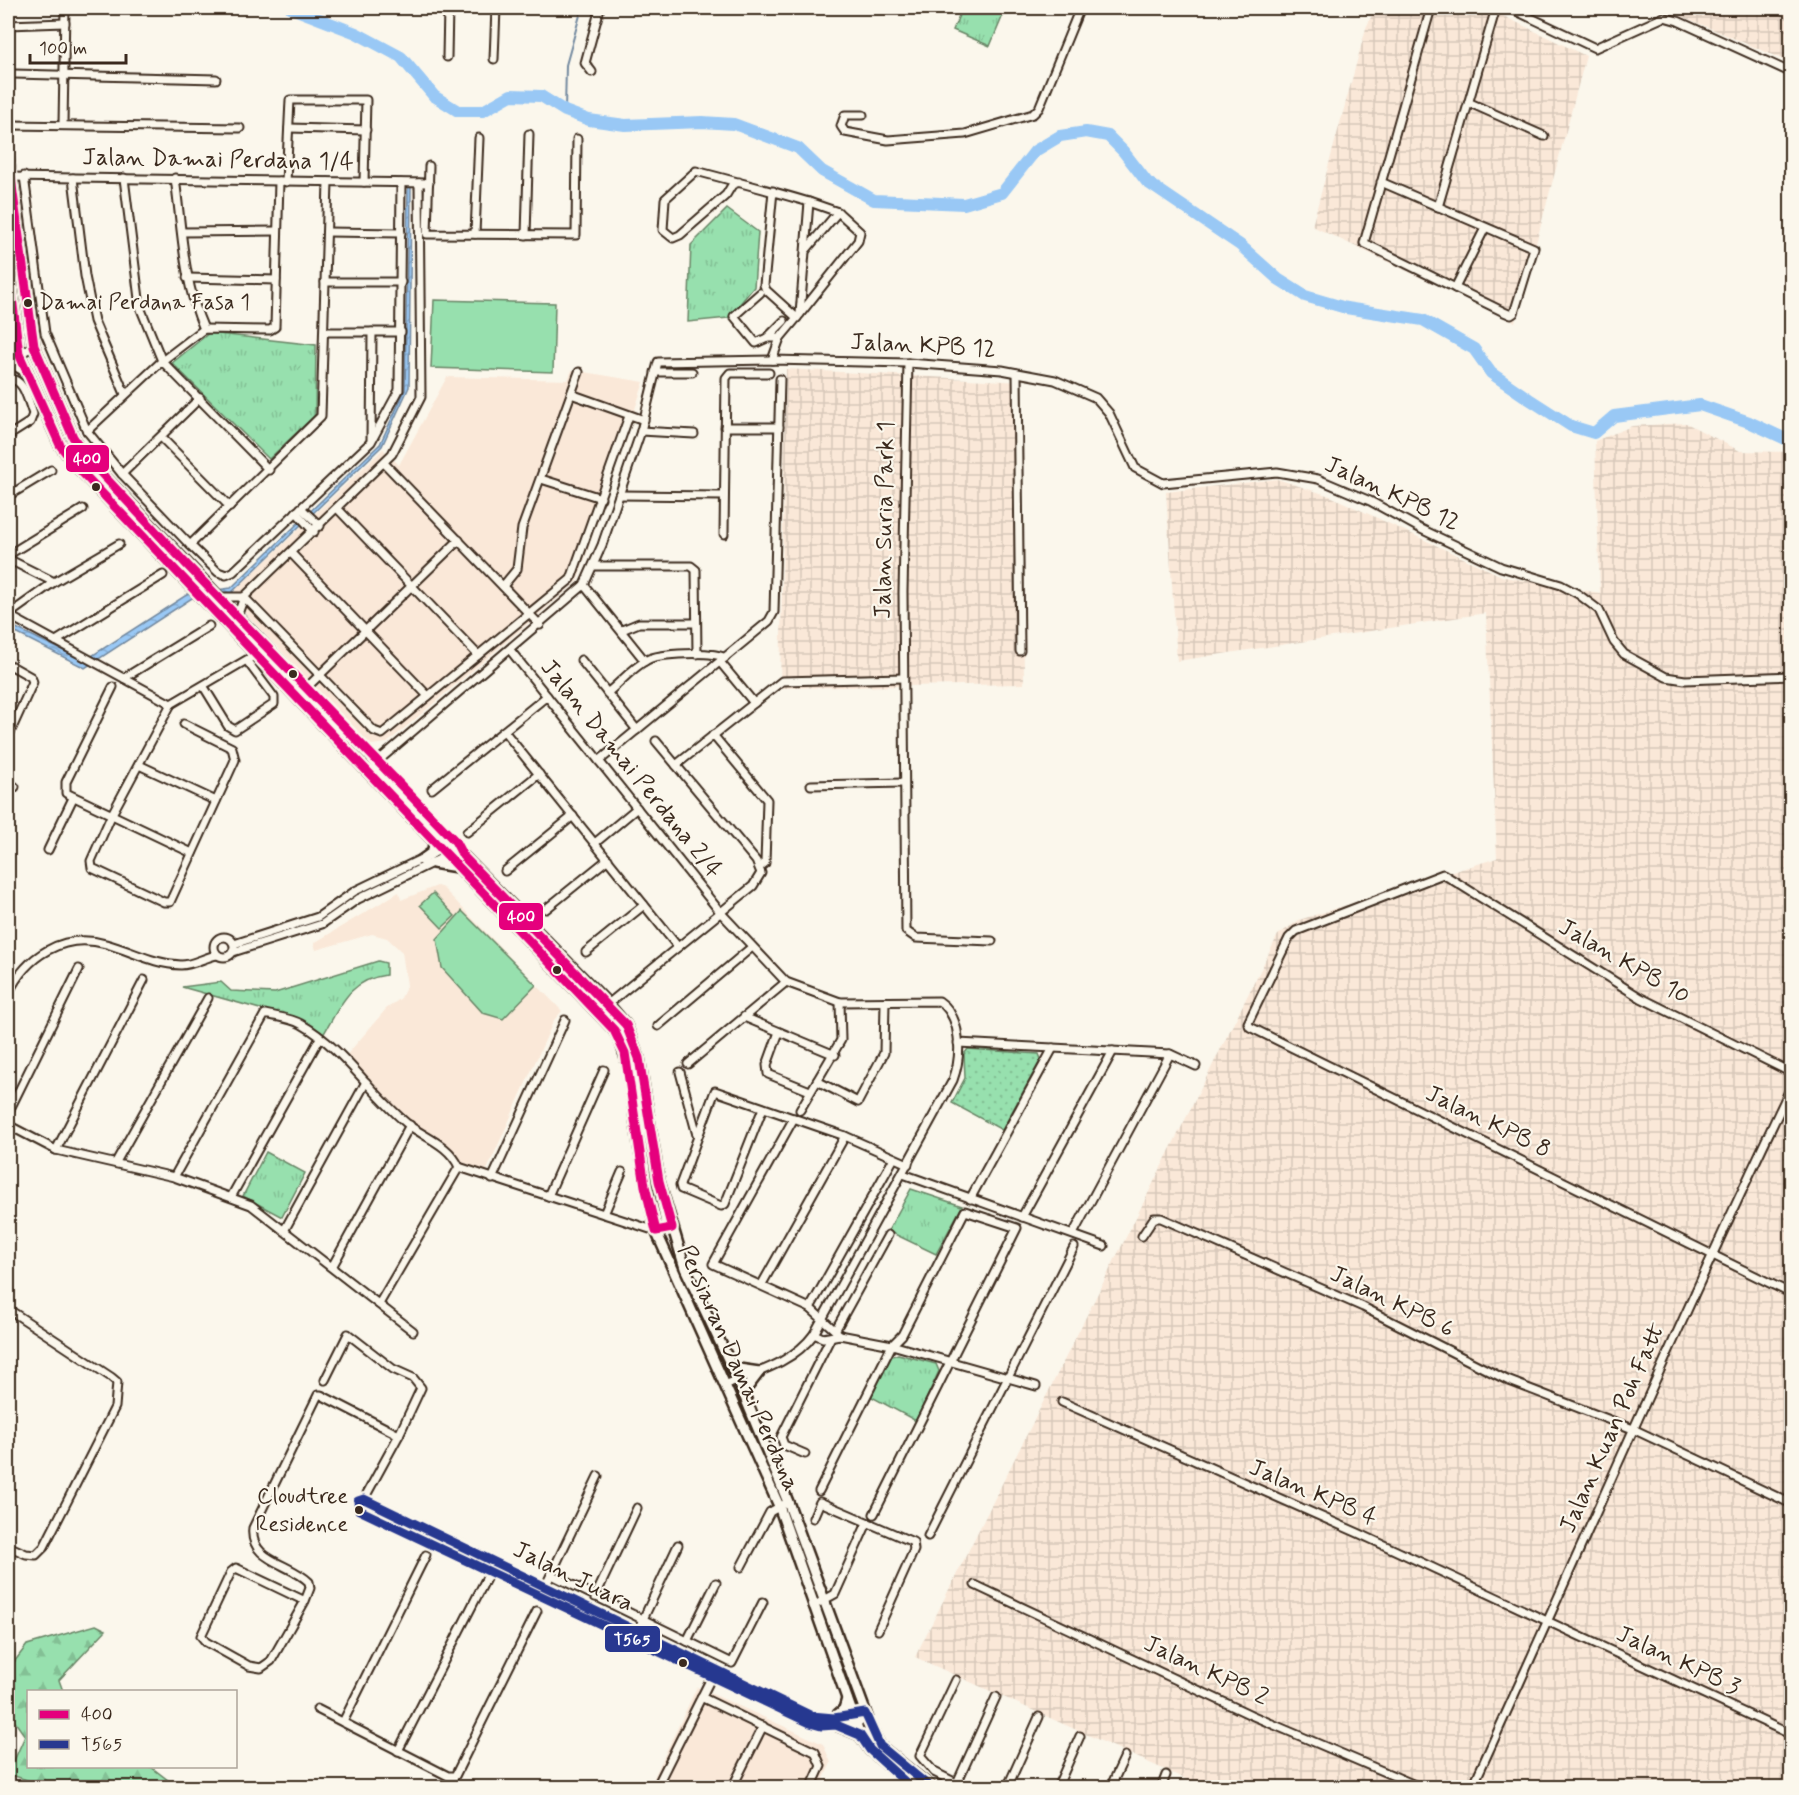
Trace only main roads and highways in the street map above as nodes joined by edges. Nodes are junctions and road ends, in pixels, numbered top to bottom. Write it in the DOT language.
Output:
graph roads {
  1 [pos="8,157"];
  2 [pos="9,176"];
  3 [pos="8,264"];
  4 [pos="17,333"];
  5 [pos="8,355"];
  6 [pos="8,363"];
  7 [pos="27,372"];
  8 [pos="368,754"];
  9 [pos="434,841"];
  10 [pos="452,851"];
  11 [pos="422,860"];
  12 [pos="433,863"];
  13 [pos="460,868"];
  14 [pos="628,1069"];
  15 [pos="642,1071"];
  16 [pos="732,1368"];
  17 [pos="743,1393"];
  18 [pos="783,1504"];
  19 [pos="847,1696"];
  20 [pos="860,1735"];
  21 [pos="913,1788"];
  22 [pos="932,1788"];
  1 -- 2 [label="main road, Persiaran Damai Perdana"];
  2 -- 8 [label="main road, Persiaran Damai Perdana"];
  3 -- 4 [label="main road, Persiaran Damai Perdana"];
  4 -- 5 [label="main road"];
  4 -- 7 [label="main road, Persiaran Damai Perdana"];
  6 -- 7 [label="main road"];
  7 -- 9 [label="main road, Persiaran Damai Perdana"];
  8 -- 10 [label="main road, Persiaran Damai Perdana"];
  8 -- 10 [label="main road, Persiaran Damai Perdana"];
  9 -- 10 [label="main road, Persiaran Damai Perdana"];
  9 -- 11 [label="main road"];
  10 -- 13 [label="main road, Persiaran Damai Perdana"];
  10 -- 15 [label="main road, Persiaran Damai Perdana"];
  12 -- 13 [label="main road"];
  13 -- 14 [label="main road, Persiaran Damai Perdana"];
  14 -- 15 [label="main road"];
  14 -- 18 [label="main road, Persiaran Damai Perdana"];
  15 -- 16 [label="main road, Persiaran Damai Perdana"];
  16 -- 17 [label="main road, Persiaran Damai Perdana"];
  16 -- 17 [label="main road"];
  17 -- 18 [label="main road, Persiaran Damai Perdana"];
  18 -- 19 [label="main road, Persiaran Damai Perdana"];
  18 -- 22 [label="main road, Persiaran Damai Perdana"];
  19 -- 20 [label="main road, Persiaran Damai Perdana"];
  19 -- 20 [label="main road"];
  20 -- 21 [label="main road, Persiaran Damai Perdana"];
}
